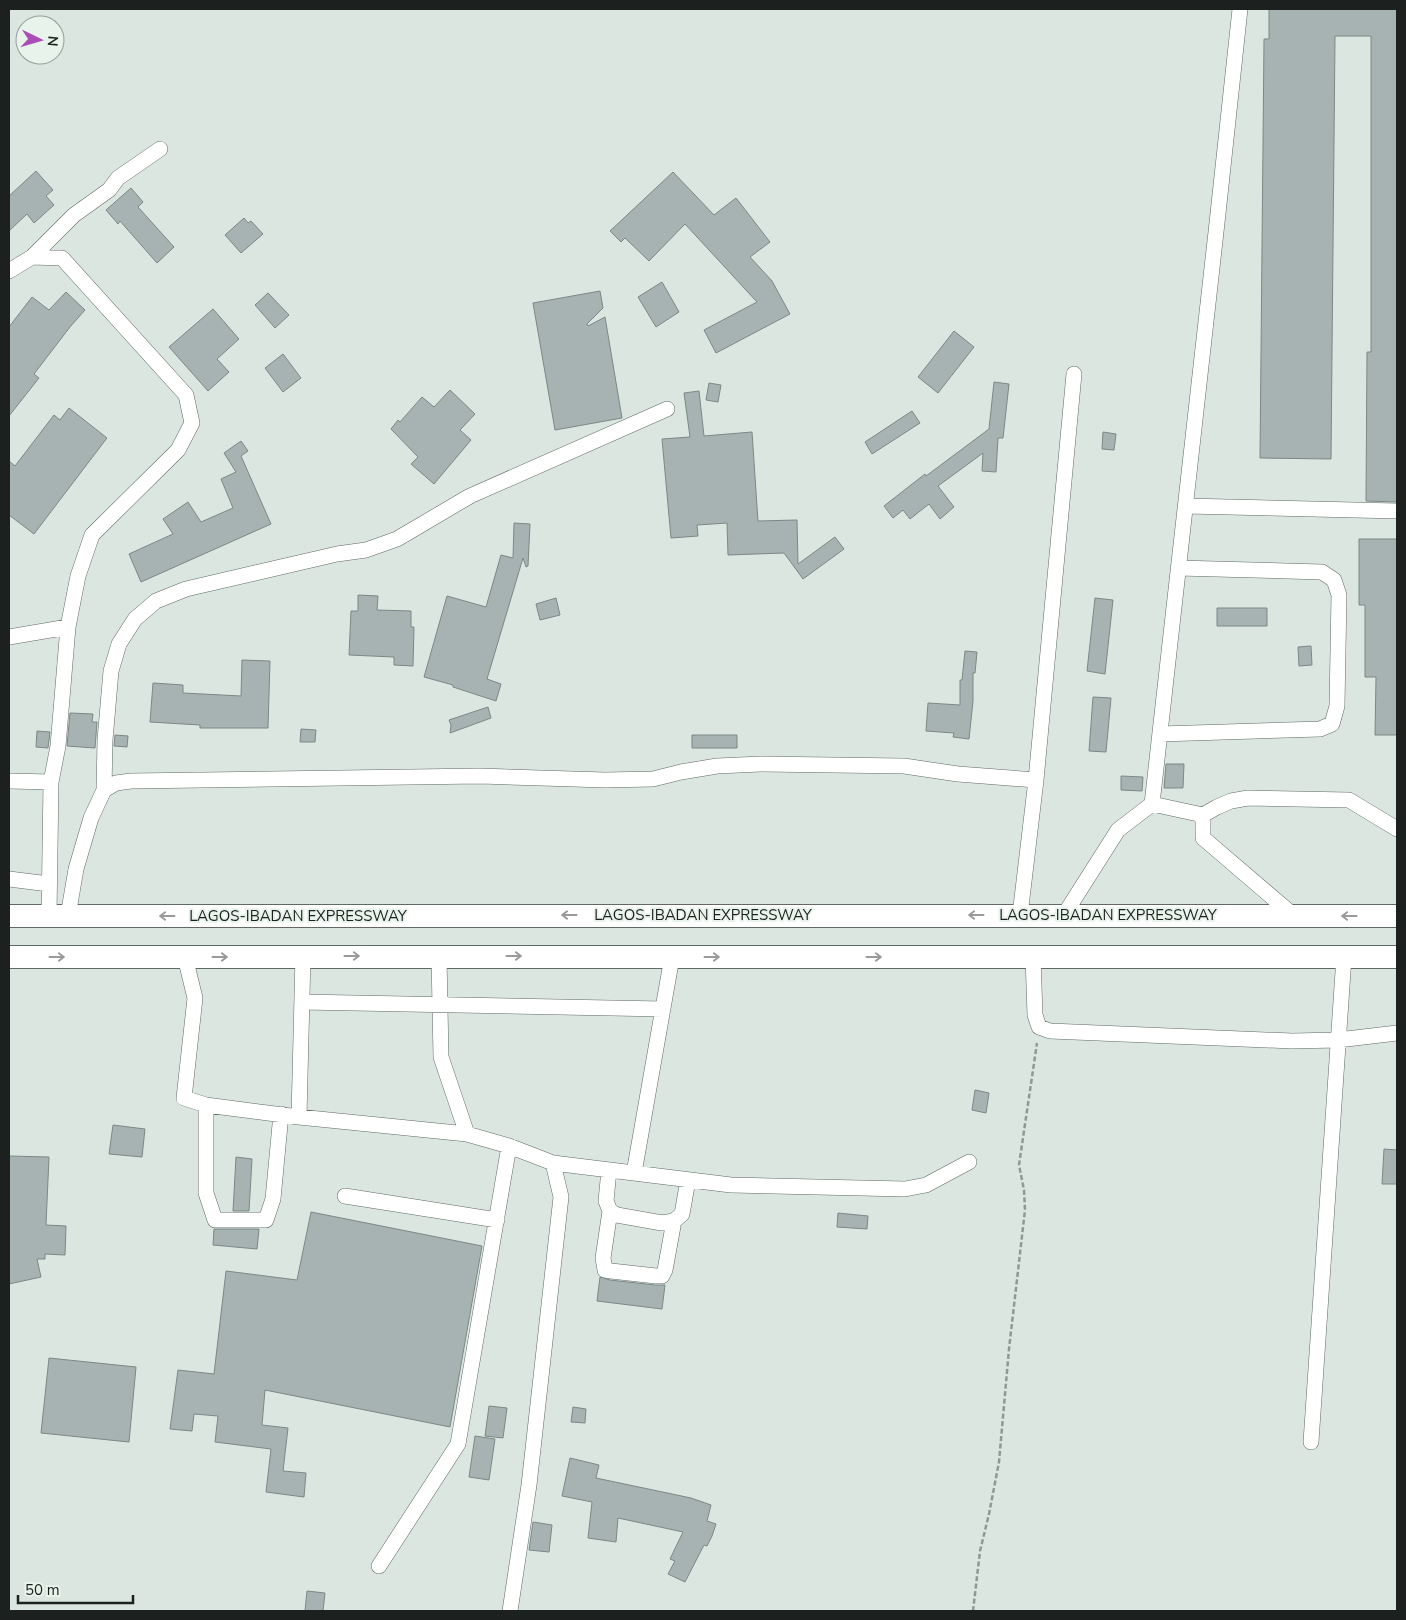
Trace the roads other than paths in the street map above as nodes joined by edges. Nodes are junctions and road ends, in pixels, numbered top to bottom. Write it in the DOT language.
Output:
graph roads {
  1 [pos="1240,9"];
  2 [pos="160,149"];
  3 [pos="32,257"];
  4 [pos="9,271"];
  5 [pos="1074,374"];
  6 [pos="667,410"];
  7 [pos="1186,506"];
  8 [pos="1397,511"];
  9 [pos="1178,568"];
  10 [pos="68,627"];
  11 [pos="9,637"];
  12 [pos="1160,734"];
  13 [pos="1036,780"];
  14 [pos="9,782"];
  15 [pos="51,782"];
  16 [pos="104,790"];
  17 [pos="1152,804"];
  18 [pos="1203,815"];
  19 [pos="1397,829"];
  20 [pos="9,879"];
  21 [pos="49,884"];
  22 [pos="1020,915"];
  23 [pos="1064,915"];
  24 [pos="9,916"];
  25 [pos="58,916"];
  26 [pos="1293,916"];
  27 [pos="1397,916"];
  28 [pos="303,956"];
  29 [pos="439,956"];
  30 [pos="9,957"];
  31 [pos="185,957"];
  32 [pos="672,957"];
  33 [pos="1034,957"];
  34 [pos="1344,957"];
  35 [pos="1397,957"];
  36 [pos="302,1002"];
  37 [pos="439,1004"];
  38 [pos="663,1009"];
  39 [pos="1397,1034"];
  40 [pos="1338,1040"];
  41 [pos="206,1105"];
  42 [pos="281,1114"];
  43 [pos="299,1117"];
  44 [pos="467,1134"];
  45 [pos="509,1146"];
  46 [pos="969,1162"];
  47 [pos="553,1163"];
  48 [pos="609,1170"];
  49 [pos="634,1172"];
  50 [pos="688,1180"];
  51 [pos="345,1196"];
  52 [pos="610,1211"];
  53 [pos="496,1220"];
  54 [pos="674,1221"];
  55 [pos="1312,1442"];
  56 [pos="379,1566"];
  57 [pos="510,1611"];
  1 -- 7 [label="street"];
  2 -- 3 [label="street"];
  3 -- 4 [label="street"];
  3 -- 10 [label="street"];
  5 -- 13 [label="street"];
  6 -- 16 [label="street"];
  7 -- 8 [label="street"];
  7 -- 9 [label="street"];
  9 -- 12 [label="street"];
  9 -- 12 [label="street"];
  10 -- 11 [label="street"];
  10 -- 15 [label="street"];
  12 -- 17 [label="street"];
  13 -- 16 [label="street"];
  13 -- 22 [label="street"];
  14 -- 15 [label="street"];
  15 -- 21 [label="street"];
  16 -- 25 [label="street"];
  17 -- 18 [label="street"];
  17 -- 23 [label="street"];
  18 -- 19 [label="street"];
  18 -- 26 [label="street"];
  20 -- 21 [label="street"];
  21 -- 25 [label="street"];
  22 -- 23 [label="highway, LAGOS-IBADAN EXPRESSWAY"];
  22 -- 25 [label="highway, LAGOS-IBADAN EXPRESSWAY, one-way"];
  23 -- 26 [label="highway, LAGOS-IBADAN EXPRESSWAY"];
  24 -- 25 [label="highway, LAGOS-IBADAN EXPRESSWAY"];
  27 -- 26 [label="highway, LAGOS-IBADAN EXPRESSWAY, one-way"];
  28 -- 29 [label="highway, one-way"];
  31 -- 28 [label="highway, one-way"];
  28 -- 36 [label="street"];
  29 -- 32 [label="highway, one-way"];
  29 -- 37 [label="street"];
  30 -- 31 [label="highway, one-way"];
  31 -- 41 [label="street"];
  32 -- 33 [label="highway, one-way"];
  32 -- 38 [label="street"];
  33 -- 34 [label="highway"];
  33 -- 40 [label="street"];
  34 -- 35 [label="highway"];
  34 -- 40 [label="street"];
  36 -- 37 [label="street"];
  36 -- 43 [label="street"];
  37 -- 38 [label="street"];
  37 -- 44 [label="street"];
  38 -- 49 [label="street"];
  39 -- 40 [label="street"];
  40 -- 55 [label="street"];
  41 -- 42 [label="street"];
  41 -- 42 [label="street"];
  42 -- 43 [label="street"];
  43 -- 44 [label="street"];
  44 -- 45 [label="street"];
  45 -- 47 [label="street"];
  45 -- 53 [label="street"];
  46 -- 50 [label="street"];
  47 -- 48 [label="street"];
  47 -- 57 [label="street"];
  48 -- 49 [label="street"];
  48 -- 52 [label="street"];
  49 -- 50 [label="street"];
  50 -- 54 [label="street"];
  51 -- 53 [label="street"];
  52 -- 54 [label="street"];
  52 -- 54 [label="street"];
  53 -- 56 [label="street"];
}
